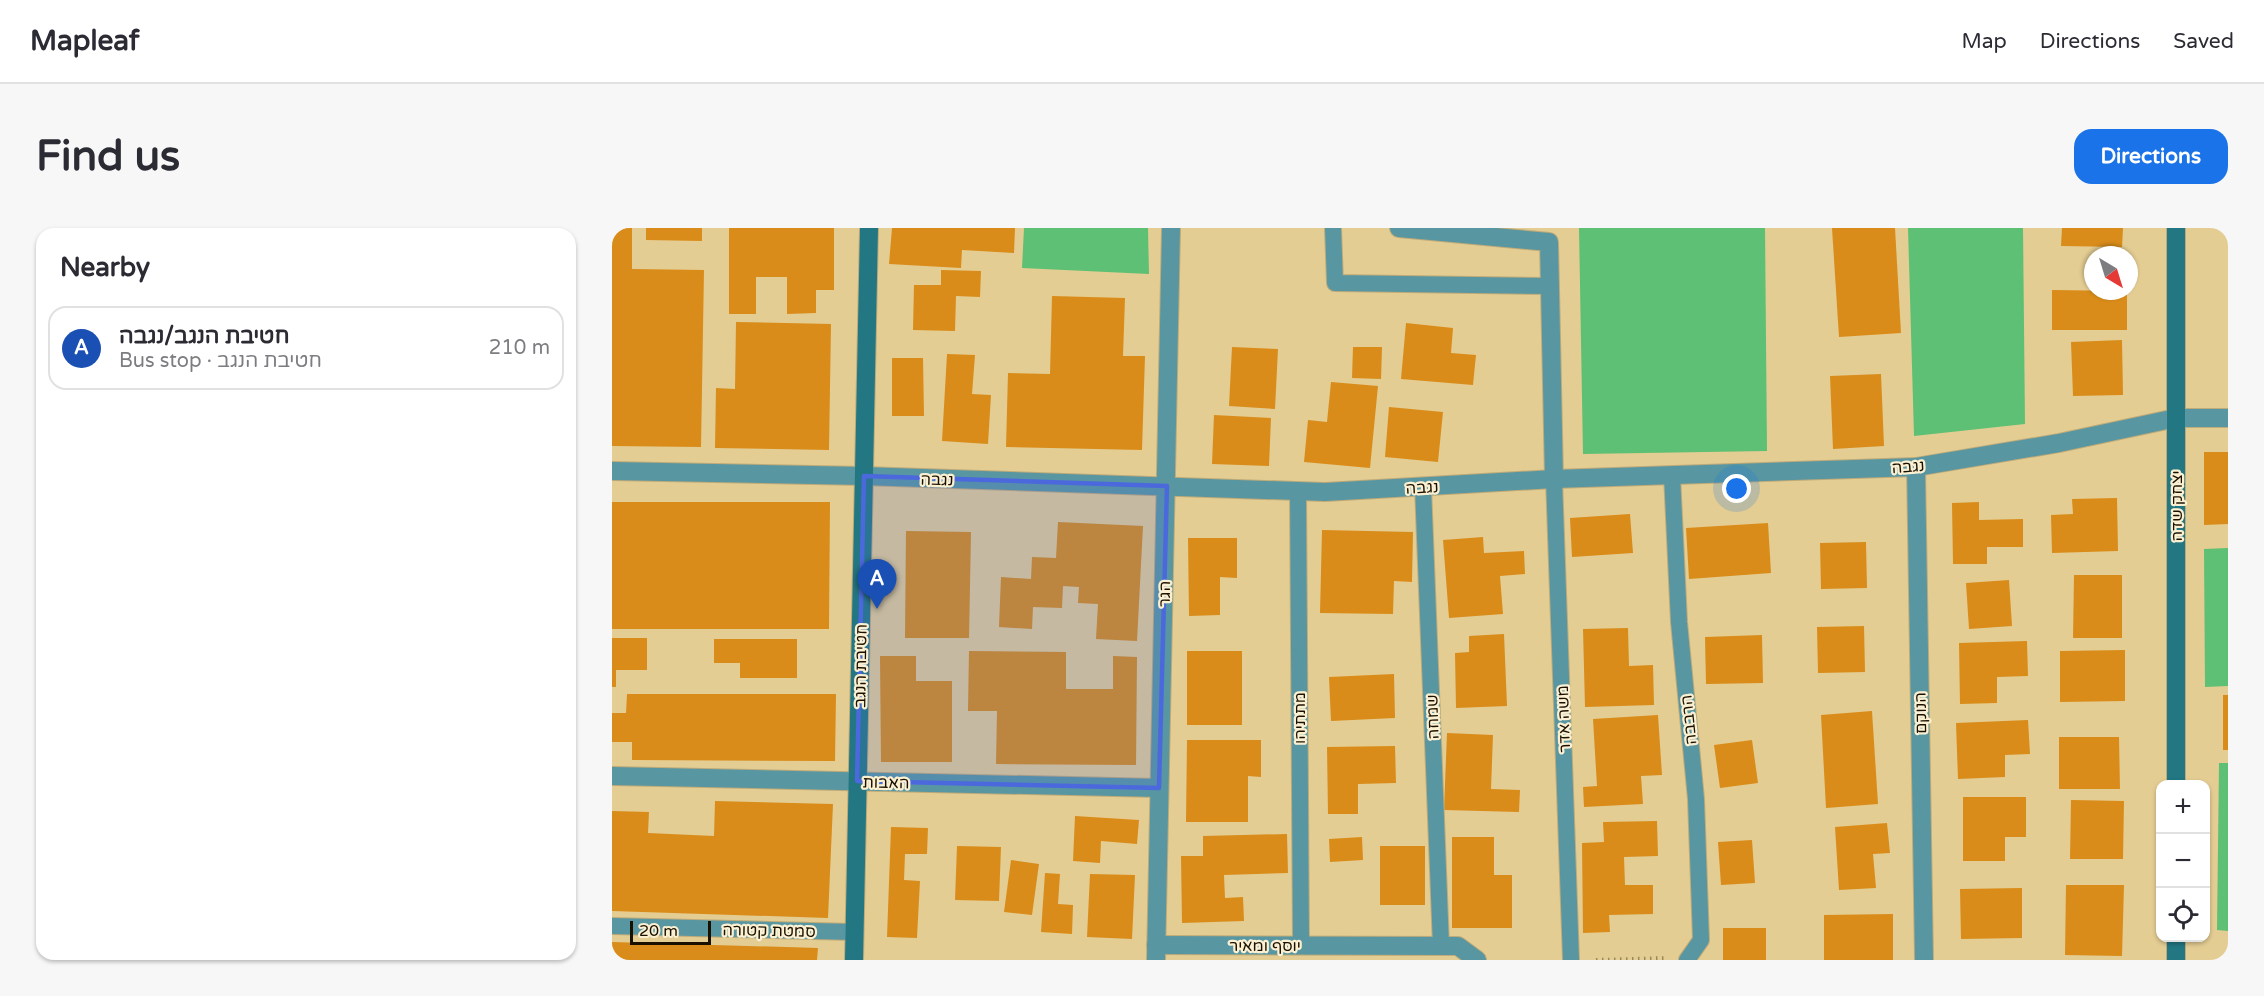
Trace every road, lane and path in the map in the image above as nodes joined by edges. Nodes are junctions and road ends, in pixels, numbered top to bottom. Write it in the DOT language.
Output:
graph roads {
  1 [pos="869,228"];
  2 [pos="1171,228"];
  3 [pos="1333,228"];
  4 [pos="1399,228"];
  5 [pos="2176,228"];
  6 [pos="1550,286"];
  7 [pos="2176,418"];
  8 [pos="2228,418"];
  9 [pos="1916,467"];
  10 [pos="612,471"];
  11 [pos="1672,475"];
  12 [pos="864,476"];
  13 [pos="1554,479"];
  14 [pos="1167,486"];
  15 [pos="1424,487"];
  16 [pos="1298,491"];
  17 [pos="612,776"];
  18 [pos="2176,780"];
  19 [pos="857,781"];
  20 [pos="1159,788"];
  21 [pos="612,926"];
  22 [pos="854,932"];
  23 [pos="2176,942"];
  24 [pos="1301,945"];
  25 [pos="1441,946"];
  26 [pos="1156,952"];
  27 [pos="1688,958"];
  28 [pos="854,960"];
  29 [pos="1477,960"];
  30 [pos="1571,960"];
  31 [pos="1596,960"];
  32 [pos="1924,960"];
  33 [pos="2176,960"];
  1 -- 12 [label="street, חטיבת הנגב"];
  2 -- 14 [label="street, הגר"];
  3 -- 6 [label="lane"];
  4 -- 6 [label="street"];
  5 -- 7 [label="street, יצחק שדה"];
  6 -- 13 [label="street"];
  7 -- 8 [label="street, נגבה"];
  7 -- 9 [label="street, נגבה"];
  7 -- 18 [label="street, יצחק שדה"];
  9 -- 11 [label="street, נגבה"];
  9 -- 32 [label="street, הנוקם"];
  10 -- 12 [label="street, נגבה"];
  11 -- 13 [label="street, נגבה"];
  11 -- 27 [label="lane, הרבבה"];
  12 -- 14 [label="street, נגבה"];
  12 -- 19 [label="street, חטיבת הנגב"];
  13 -- 15 [label="street, נגבה"];
  13 -- 30 [label="lane, משה אדר"];
  14 -- 16 [label="street, נגבה"];
  14 -- 20 [label="street, הגר"];
  15 -- 16 [label="street, נגבה"];
  15 -- 25 [label="lane, שמחה"];
  16 -- 24 [label="lane, מתתיהו"];
  17 -- 19 [label="street, האבות"];
  19 -- 20 [label="street, האבות"];
  19 -- 22 [label="street, חטיבת הנגב"];
  20 -- 26 [label="street, הגר"];
  21 -- 22 [label="lane, סמטת קטורה"];
  22 -- 28 [label="street, חטיבת הנגב"];
  23 -- 33 [label="street"];
  24 -- 25 [label="street, יוסף ומאיר"];
  24 -- 26 [label="street, יוסף ומאיר"];
  25 -- 29 [label="street, יוסף ומאיר"];
  27 -- 31 [label="path"];
}
